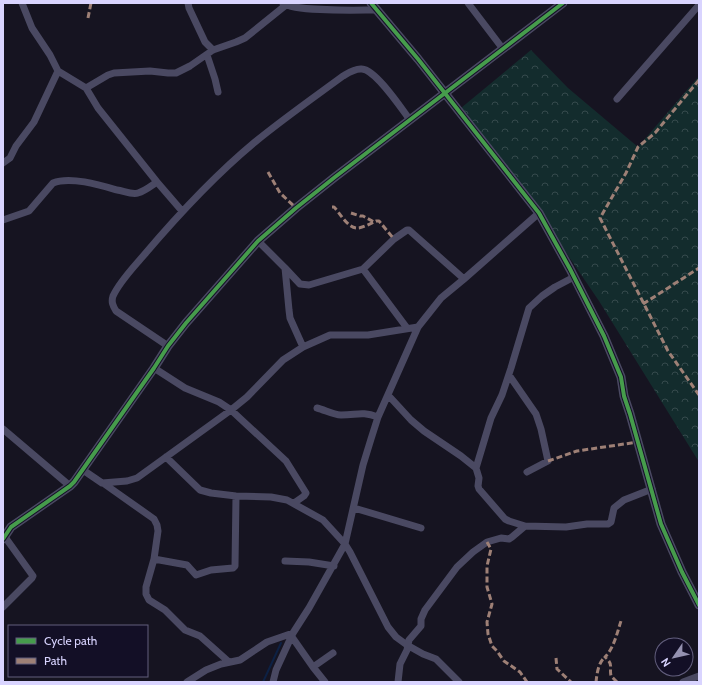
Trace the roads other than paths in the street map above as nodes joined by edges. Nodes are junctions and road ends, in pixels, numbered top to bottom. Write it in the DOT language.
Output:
graph roads {
  1 [pos="22,3"];
  2 [pos="188,3"];
  3 [pos="468,3"];
  4 [pos="562,3"];
  5 [pos="284,4"];
  6 [pos="699,5"];
  7 [pos="373,6"];
  8 [pos="503,49"];
  9 [pos="210,52"];
  10 [pos="58,71"];
  11 [pos="86,88"];
  12 [pos="218,92"];
  13 [pos="445,93"];
  14 [pos="618,99"];
  15 [pos="410,120"];
  16 [pos="3,163"];
  17 [pos="157,182"];
  18 [pos="182,211"];
  19 [pos="539,213"];
  20 [pos="3,220"];
  21 [pos="258,241"];
  22 [pos="285,268"];
  23 [pos="363,269"];
  24 [pos="574,277"];
  25 [pos="464,279"];
  26 [pos="418,327"];
  27 [pos="407,328"];
  28 [pos="168,346"];
  29 [pos="303,347"];
  30 [pos="154,368"];
  31 [pos="509,375"];
  32 [pos="388,395"];
  33 [pos="317,408"];
  34 [pos="231,410"];
  35 [pos="378,418"];
  36 [pos="3,428"];
  37 [pos="166,457"];
  38 [pos="476,468"];
  39 [pos="83,470"];
  40 [pos="527,472"];
  41 [pos="102,483"];
  42 [pos="70,486"];
  43 [pos="652,489"];
  44 [pos="236,496"];
  45 [pos="294,503"];
  46 [pos="354,508"];
  47 [pos="524,526"];
  48 [pos="7,527"];
  49 [pos="421,528"];
  50 [pos="4,538"];
  51 [pos="345,544"];
  52 [pos="154,559"];
  53 [pos="285,561"];
  54 [pos="334,566"];
  55 [pos="699,606"];
  56 [pos="3,607"];
  57 [pos="292,635"];
  58 [pos="407,645"];
  59 [pos="333,653"];
  60 [pos="230,662"];
  61 [pos="313,667"];
  62 [pos="699,676"];
  63 [pos="187,682"];
  64 [pos="273,682"];
  65 [pos="325,682"];
  66 [pos="398,682"];
  67 [pos="459,682"];
  68 [pos="683,682"];
  1 -- 10 [label="street"];
  2 -- 9 [label="street"];
  3 -- 8 [label="street"];
  4 -- 8 [label="street"];
  5 -- 7 [label="street"];
  5 -- 9 [label="street"];
  6 -- 14 [label="street"];
  7 -- 13 [label="street"];
  8 -- 13 [label="street"];
  9 -- 11 [label="street"];
  9 -- 12 [label="street"];
  10 -- 11 [label="street"];
  10 -- 16 [label="street"];
  11 -- 17 [label="street"];
  13 -- 15 [label="street"];
  13 -- 19 [label="street"];
  15 -- 18 [label="street"];
  15 -- 21 [label="street"];
  17 -- 18 [label="street"];
  17 -- 20 [label="street"];
  18 -- 28 [label="street"];
  19 -- 24 [label="street"];
  19 -- 25 [label="street"];
  21 -- 22 [label="street"];
  21 -- 28 [label="street"];
  22 -- 23 [label="street"];
  22 -- 29 [label="street"];
  23 -- 25 [label="street"];
  23 -- 27 [label="street"];
  24 -- 31 [label="street"];
  24 -- 43 [label="street"];
  25 -- 26 [label="street"];
  26 -- 27 [label="street"];
  26 -- 32 [label="street"];
  27 -- 29 [label="street"];
  28 -- 30 [label="street"];
  29 -- 34 [label="street"];
  30 -- 34 [label="street"];
  30 -- 39 [label="street"];
  31 -- 38 [label="street"];
  31 -- 40 [label="street"];
  32 -- 35 [label="street"];
  32 -- 38 [label="street"];
  33 -- 35 [label="street"];
  34 -- 37 [label="street"];
  34 -- 45 [label="street"];
  35 -- 46 [label="street"];
  36 -- 42 [label="street"];
  37 -- 41 [label="street"];
  37 -- 44 [label="street"];
  38 -- 47 [label="street"];
  39 -- 41 [label="street"];
  39 -- 42 [label="street"];
  41 -- 52 [label="street"];
  42 -- 48 [label="street"];
  43 -- 47 [label="street"];
  43 -- 55 [label="street"];
  44 -- 45 [label="street"];
  44 -- 52 [label="street"];
  45 -- 51 [label="street"];
  46 -- 49 [label="street"];
  46 -- 51 [label="street"];
  47 -- 58 [label="street"];
  48 -- 50 [label="street"];
  50 -- 56 [label="street"];
  51 -- 54 [label="street"];
  51 -- 58 [label="street"];
  52 -- 60 [label="street"];
  53 -- 54 [label="street"];
  54 -- 57 [label="street"];
  57 -- 60 [label="street"];
  57 -- 61 [label="street"];
  57 -- 64 [label="street"];
  58 -- 66 [label="street"];
  58 -- 67 [label="street"];
  59 -- 61 [label="street"];
  60 -- 63 [label="street"];
  61 -- 65 [label="street"];
  62 -- 68 [label="street"];
}
